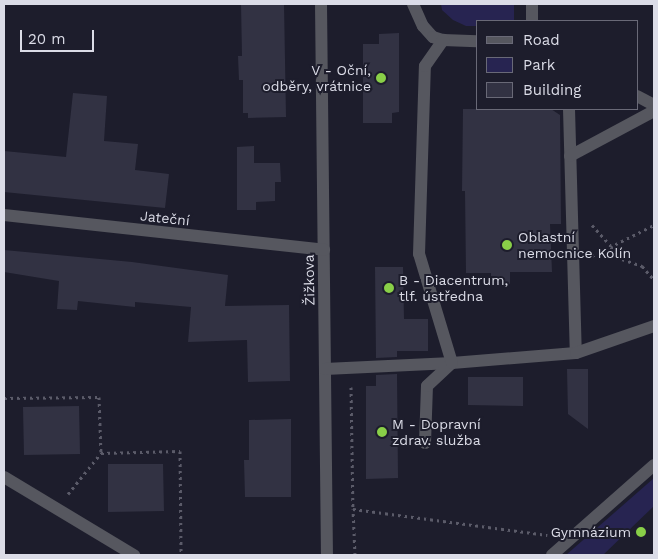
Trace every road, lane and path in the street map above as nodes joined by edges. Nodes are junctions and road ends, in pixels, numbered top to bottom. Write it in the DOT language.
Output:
graph roads {
  1 [pos="321,4"];
  2 [pos="413,4"];
  3 [pos="532,4"];
  4 [pos="532,20"];
  5 [pos="443,40"];
  6 [pos="476,41"];
  7 [pos="638,97"];
  8 [pos="654,105"];
  9 [pos="569,110"];
  10 [pos="654,111"];
  11 [pos="570,156"];
  12 [pos="571,202"];
  13 [pos="4,215"];
  14 [pos="654,225"];
  15 [pos="611,246"];
  16 [pos="324,250"];
  17 [pos="573,265"];
  18 [pos="654,280"];
  19 [pos="654,326"];
  20 [pos="576,353"];
  21 [pos="452,363"];
  22 [pos="325,369"];
  23 [pos="351,369"];
  24 [pos="4,398"];
  25 [pos="424,443"];
  26 [pos="101,453"];
  27 [pos="654,465"];
  28 [pos="4,477"];
  29 [pos="56,508"];
  30 [pos="353,509"];
  31 [pos="571,538"];
  32 [pos="134,555"];
  33 [pos="180,555"];
  34 [pos="327,555"];
  35 [pos="355,555"];
  36 [pos="552,555"];
  1 -- 16 [label="street, Žižkova"];
  2 -- 5 [label="street"];
  3 -- 4 [label="street"];
  5 -- 6 [label="street"];
  5 -- 21 [label="street"];
  7 -- 8 [label="street"];
  9 -- 11 [label="street"];
  10 -- 11 [label="street"];
  11 -- 12 [label="street"];
  12 -- 15 [label="path"];
  12 -- 17 [label="street"];
  13 -- 16 [label="street, Jateční"];
  14 -- 15 [label="path"];
  15 -- 17 [label="path"];
  15 -- 18 [label="path"];
  16 -- 22 [label="street, Žižkova"];
  17 -- 20 [label="street"];
  19 -- 20 [label="street"];
  20 -- 21 [label="street"];
  21 -- 23 [label="street"];
  21 -- 25 [label="street"];
  22 -- 23 [label="street"];
  22 -- 34 [label="street, Žižkova"];
  23 -- 30 [label="path"];
  24 -- 26 [label="path"];
  26 -- 29 [label="path"];
  26 -- 33 [label="path"];
  27 -- 31 [label="street"];
  28 -- 29 [label="street"];
  29 -- 32 [label="street"];
  30 -- 31 [label="path"];
  30 -- 35 [label="path"];
  31 -- 36 [label="street"];
}
